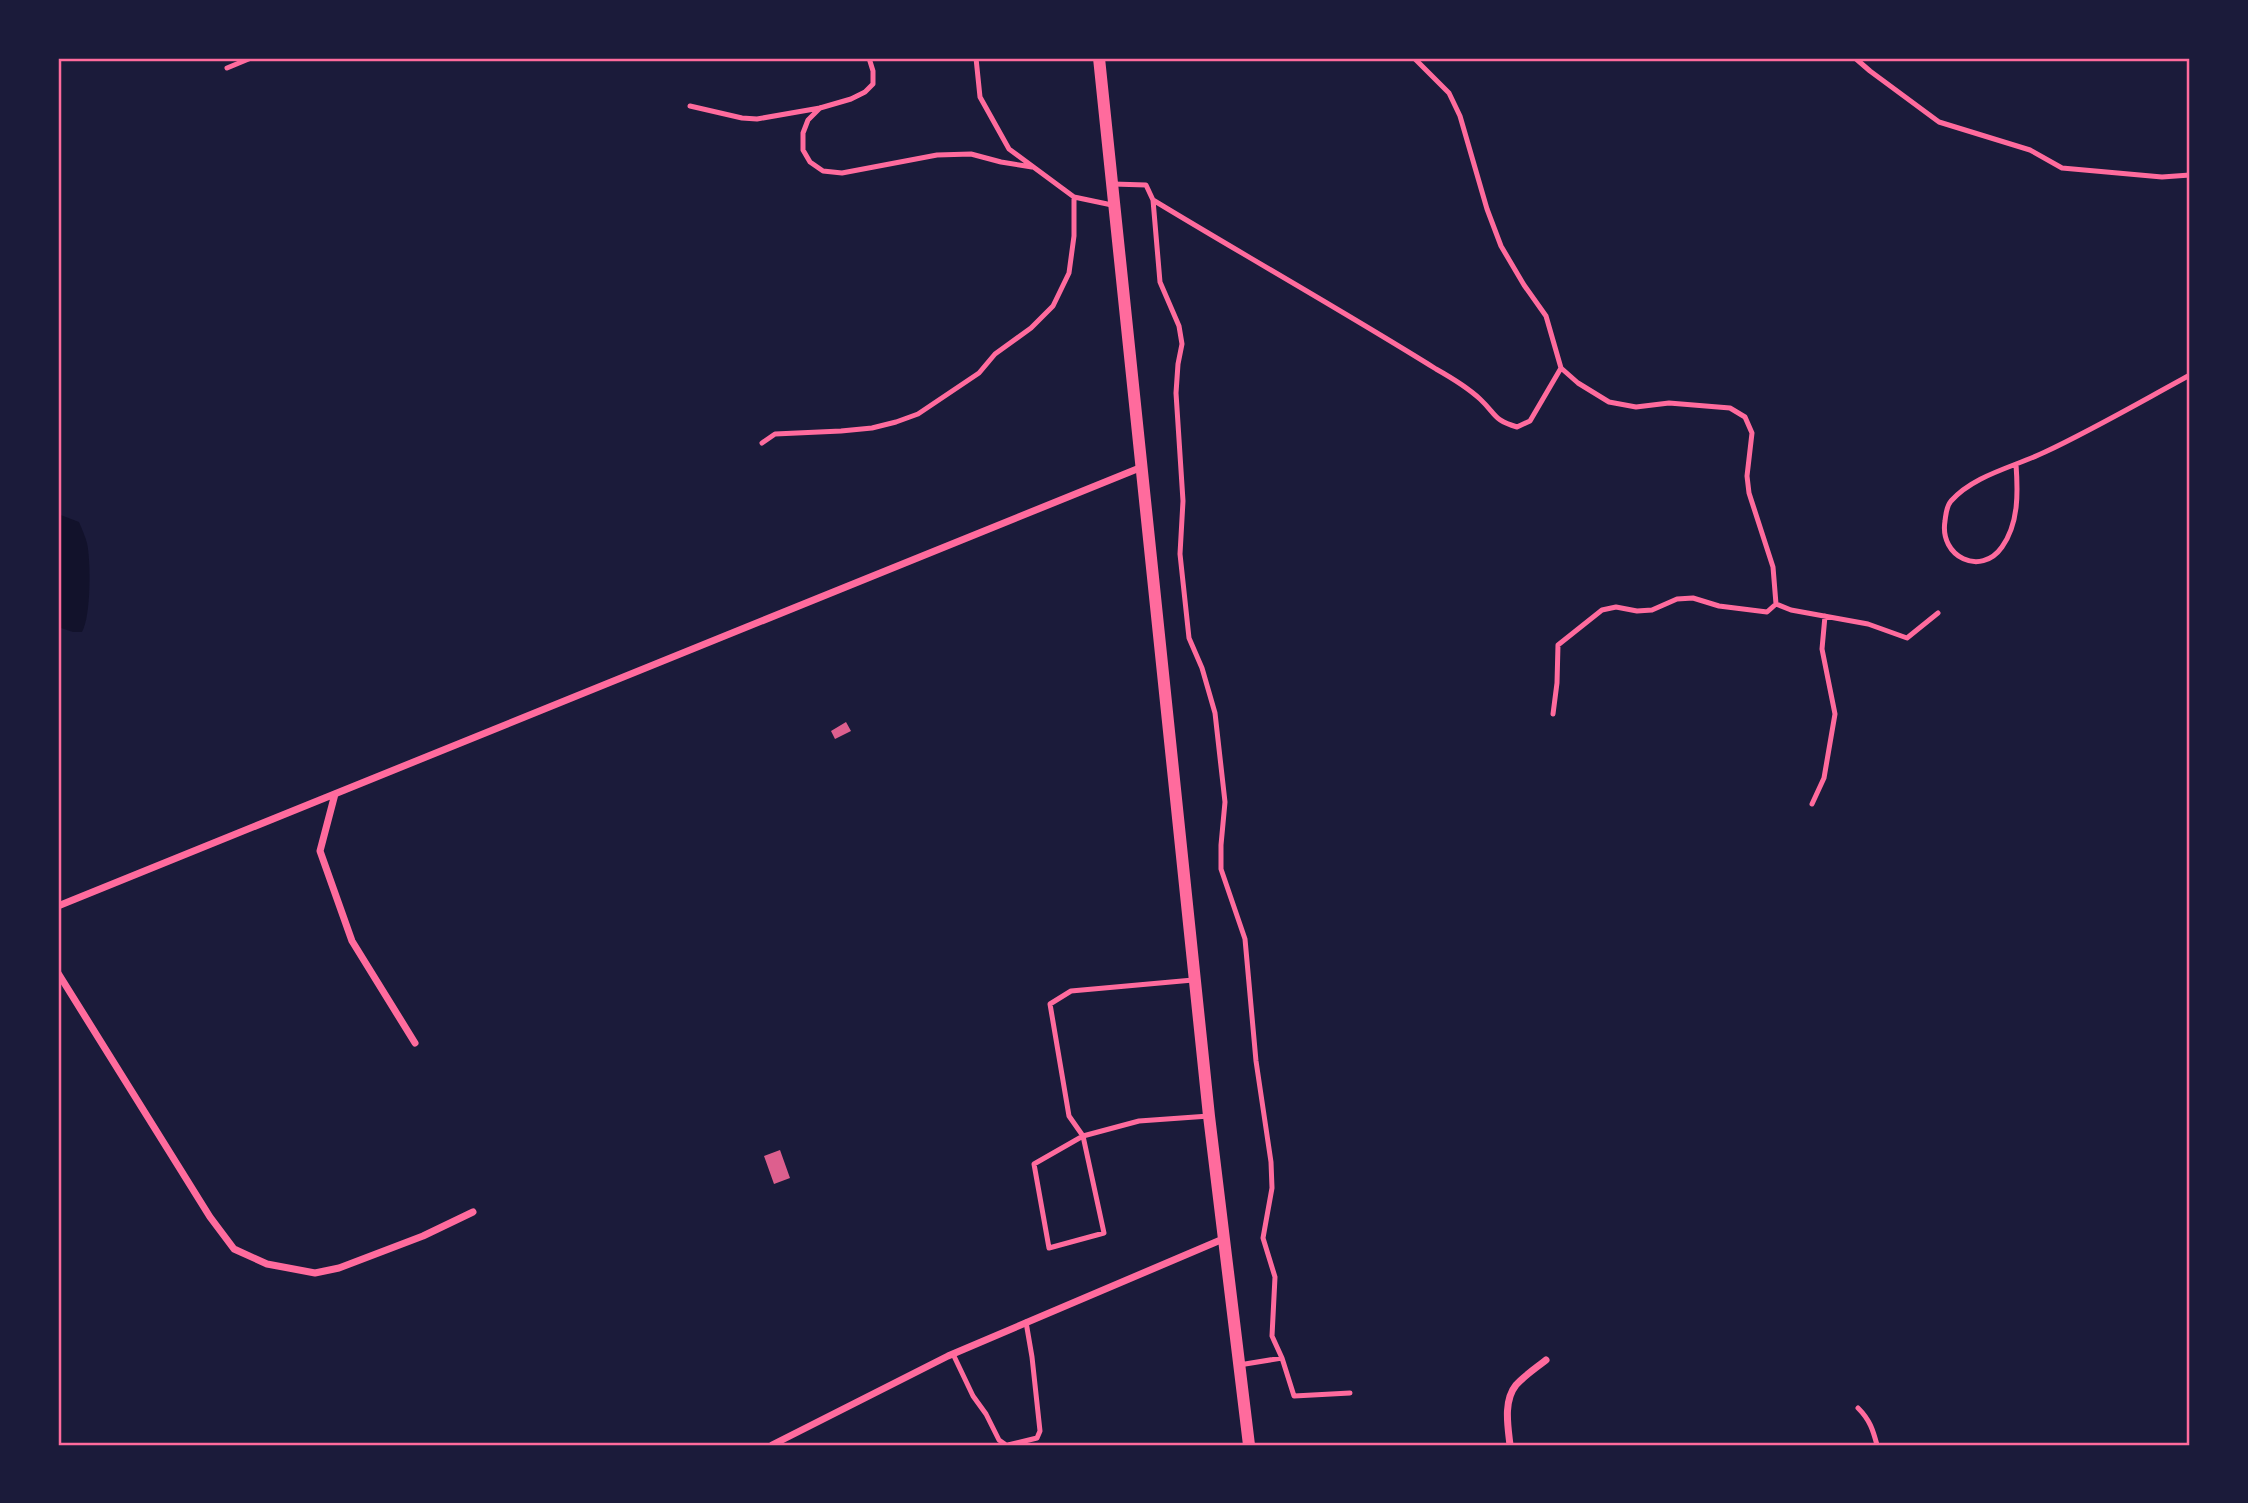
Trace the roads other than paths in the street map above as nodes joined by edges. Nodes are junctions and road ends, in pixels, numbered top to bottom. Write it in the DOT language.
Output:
graph roads {
  1 [pos="251,58"];
  2 [pos="869,58"];
  3 [pos="976,58"];
  4 [pos="1099,58"];
  5 [pos="1414,58"];
  6 [pos="1855,58"];
  7 [pos="227,68"];
  8 [pos="690,106"];
  9 [pos="820,108"];
  10 [pos="1032,167"];
  11 [pos="2190,175"];
  12 [pos="1110,184"];
  13 [pos="1073,197"];
  14 [pos="1153,200"];
  15 [pos="1112,205"];
  16 [pos="1561,368"];
  17 [pos="2190,375"];
  18 [pos="762,443"];
  19 [pos="2016,464"];
  20 [pos="1142,467"];
  21 [pos="1776,604"];
  22 [pos="1938,613"];
  23 [pos="1825,616"];
  24 [pos="1553,714"];
  25 [pos="335,794"];
  26 [pos="1812,804"];
  27 [pos="58,906"];
  28 [pos="58,973"];
  29 [pos="1196,980"];
  30 [pos="415,1043"];
  31 [pos="1209,1116"];
  32 [pos="1083,1136"];
  33 [pos="473,1212"];
  34 [pos="1223,1239"];
  35 [pos="1026,1322"];
  36 [pos="953,1353"];
  37 [pos="1282,1358"];
  38 [pos="1546,1360"];
  39 [pos="1239,1365"];
  40 [pos="1350,1393"];
  41 [pos="1858,1408"];
  42 [pos="772,1445"];
  43 [pos="1007,1445"];
  44 [pos="1249,1445"];
  45 [pos="1510,1445"];
  46 [pos="1877,1445"];
  1 -- 7 [label="lane"];
  2 -- 9 [label="lane"];
  3 -- 10 [label="lane"];
  4 -- 12 [label="street"];
  5 -- 16 [label="lane"];
  6 -- 11 [label="lane"];
  8 -- 9 [label="lane"];
  9 -- 10 [label="lane"];
  10 -- 13 [label="lane"];
  12 -- 14 [label="lane"];
  12 -- 15 [label="street"];
  13 -- 15 [label="lane"];
  13 -- 18 [label="lane"];
  14 -- 16 [label="lane"];
  14 -- 37 [label="lane"];
  15 -- 20 [label="street"];
  16 -- 21 [label="lane"];
  17 -- 19 [label="lane"];
  19 -- 19 [label="lane"];
  20 -- 25 [label="street"];
  20 -- 29 [label="street"];
  21 -- 23 [label="lane"];
  21 -- 24 [label="lane"];
  22 -- 23 [label="lane"];
  23 -- 26 [label="lane"];
  25 -- 27 [label="street"];
  25 -- 30 [label="street"];
  28 -- 33 [label="street"];
  29 -- 31 [label="street"];
  29 -- 32 [label="lane"];
  31 -- 32 [label="lane"];
  31 -- 34 [label="street"];
  32 -- 32 [label="lane"];
  34 -- 35 [label="street"];
  34 -- 39 [label="street"];
  35 -- 36 [label="street"];
  35 -- 43 [label="lane"];
  36 -- 42 [label="street"];
  36 -- 43 [label="lane"];
  37 -- 39 [label="lane"];
  37 -- 40 [label="lane"];
  38 -- 45 [label="street"];
  39 -- 44 [label="street"];
  41 -- 46 [label="lane"];
}
